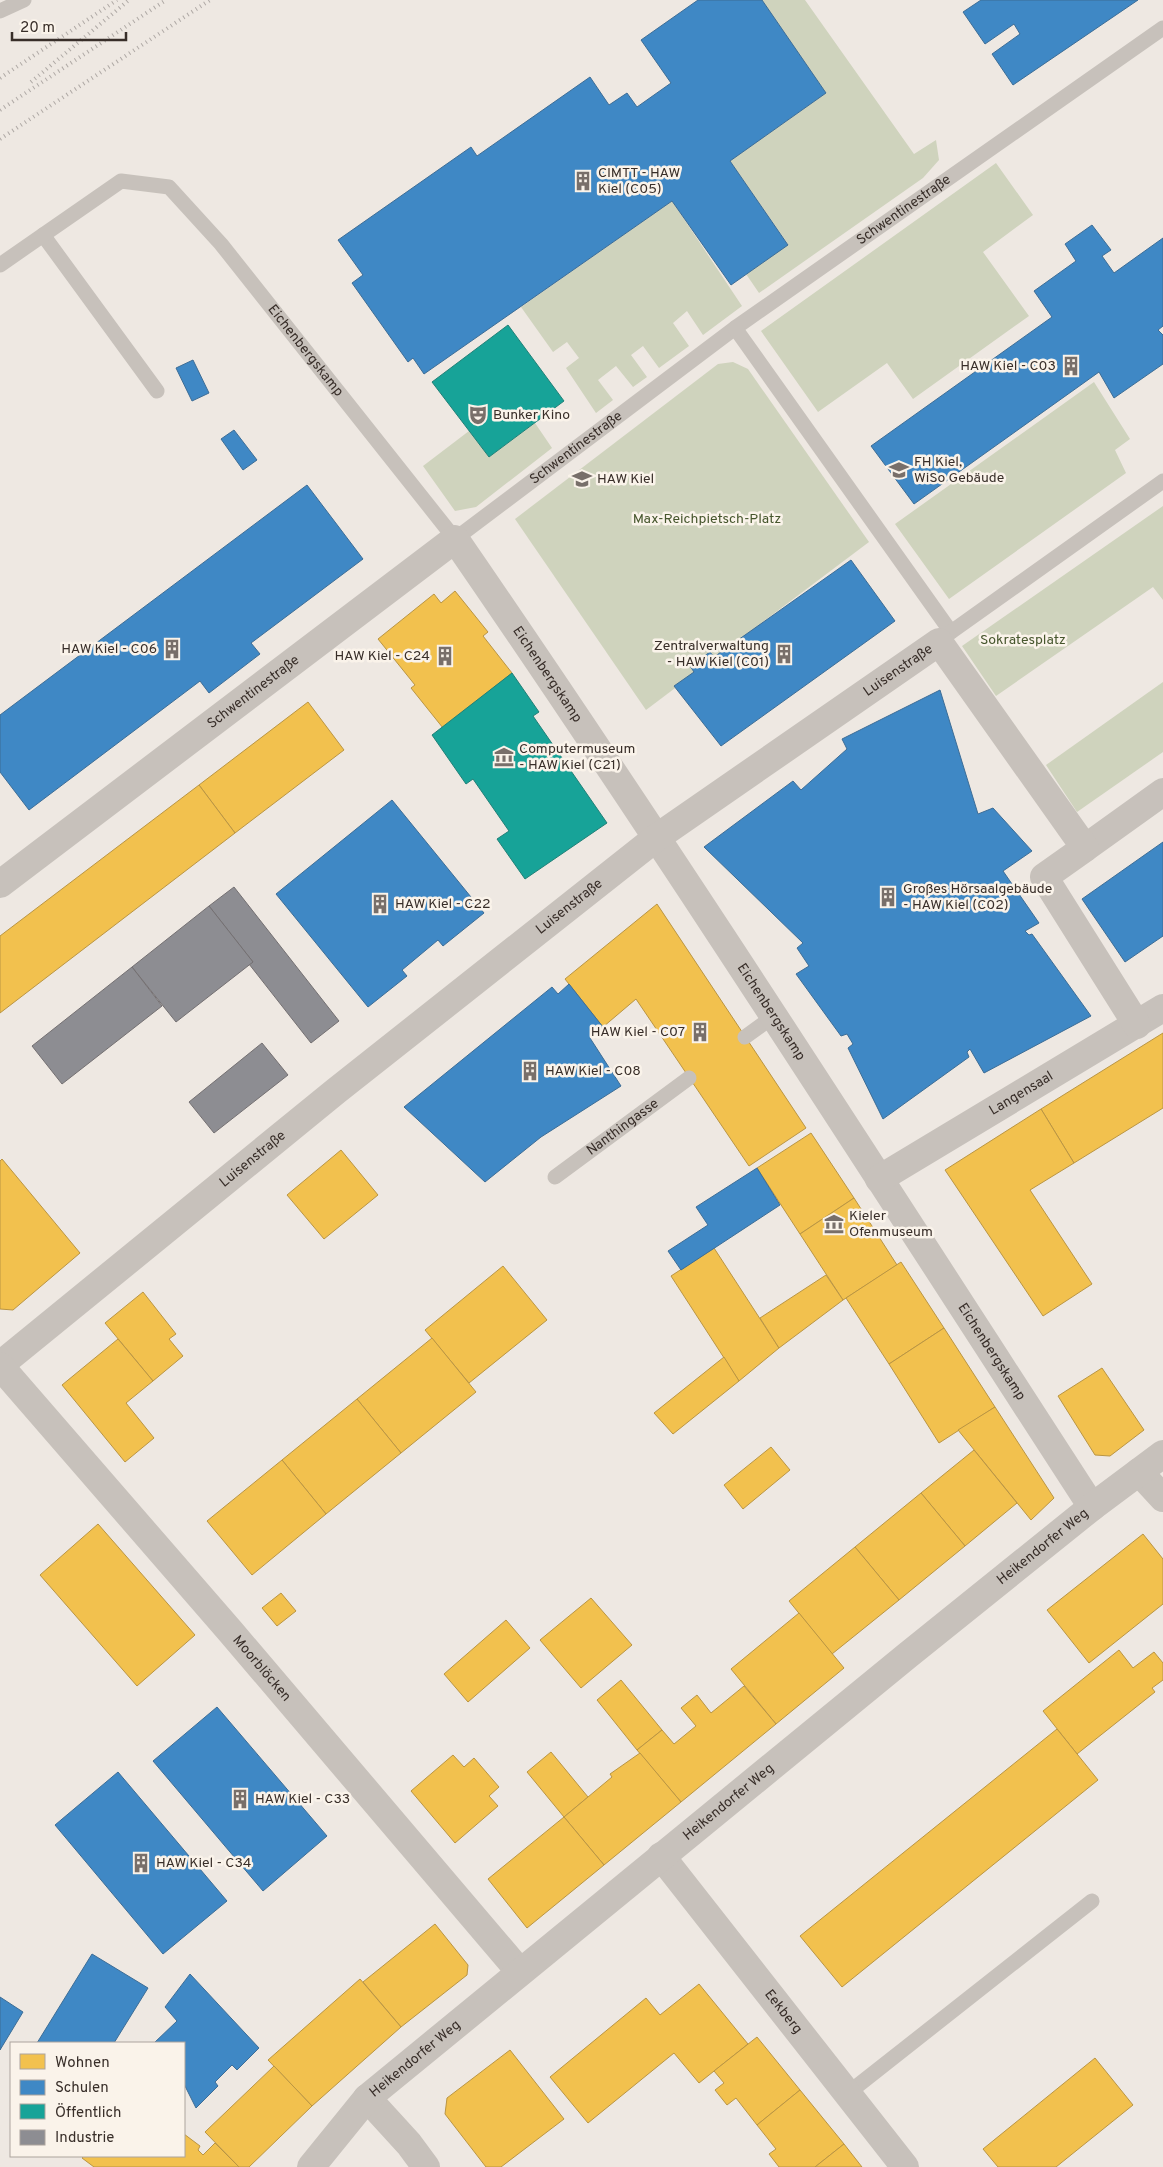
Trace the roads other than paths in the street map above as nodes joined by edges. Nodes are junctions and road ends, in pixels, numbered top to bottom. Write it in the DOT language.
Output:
graph roads {
  1 [pos="24,0"];
  2 [pos="0,12"];
  3 [pos="1163,28"];
  4 [pos="43,235"];
  5 [pos="0,265"];
  6 [pos="735,328"];
  7 [pos="157,391"];
  8 [pos="1163,481"];
  9 [pos="455,539"];
  10 [pos="945,637"];
  11 [pos="1163,792"];
  12 [pos="656,838"];
  13 [pos="1085,848"];
  14 [pos="0,884"];
  15 [pos="1163,1008"];
  16 [pos="774,1016"];
  17 [pos="1137,1025"];
  18 [pos="745,1037"];
  19 [pos="689,1078"];
  20 [pos="555,1177"];
  21 [pos="879,1179"];
  22 [pos="0,1366"];
  23 [pos="1163,1454"];
  24 [pos="1139,1472"];
  25 [pos="1163,1498"];
  26 [pos="1092,1507"];
  27 [pos="661,1856"];
  28 [pos="1092,1901"];
  29 [pos="520,1972"];
  30 [pos="848,2094"];
  31 [pos="367,2098"];
  32 [pos="311,2167"];
  33 [pos="426,2167"];
  34 [pos="905,2167"];
  1 -- 2 [label="lane"];
  3 -- 6 [label="lane, Schwentinestraße"];
  4 -- 5 [label="lane, Eichenbergskamp"];
  4 -- 7 [label="lane"];
  4 -- 9 [label="lane, Eichenbergskamp"];
  6 -- 9 [label="lane, Schwentinestraße"];
  6 -- 10 [label="lane"];
  8 -- 10 [label="lane, Luisenstraße"];
  9 -- 12 [label="street, Eichenbergskamp"];
  9 -- 14 [label="street, Schwentinestraße"];
  10 -- 12 [label="street, Luisenstraße"];
  10 -- 13 [label="street"];
  11 -- 13 [label="street"];
  12 -- 16 [label="street, Eichenbergskamp"];
  12 -- 22 [label="street, Luisenstraße"];
  13 -- 17 [label="street"];
  15 -- 17 [label="street, Langensaal"];
  16 -- 18 [label="lane"];
  16 -- 21 [label="street, Eichenbergskamp"];
  17 -- 21 [label="street, Langensaal"];
  19 -- 20 [label="lane, Nanthingasse"];
  21 -- 26 [label="street, Eichenbergskamp"];
  22 -- 29 [label="street, Moorblöcken"];
  23 -- 24 [label="street, Heikendorfer Weg"];
  24 -- 25 [label="street"];
  24 -- 26 [label="street, Heikendorfer Weg"];
  26 -- 27 [label="street, Heikendorfer Weg"];
  27 -- 29 [label="street, Heikendorfer Weg"];
  27 -- 30 [label="street, Eekberg"];
  28 -- 30 [label="lane"];
  29 -- 31 [label="street, Heikendorfer Weg"];
  30 -- 34 [label="street, Eekberg"];
  31 -- 32 [label="street, Heikendorfer Weg"];
  31 -- 33 [label="street"];
}
